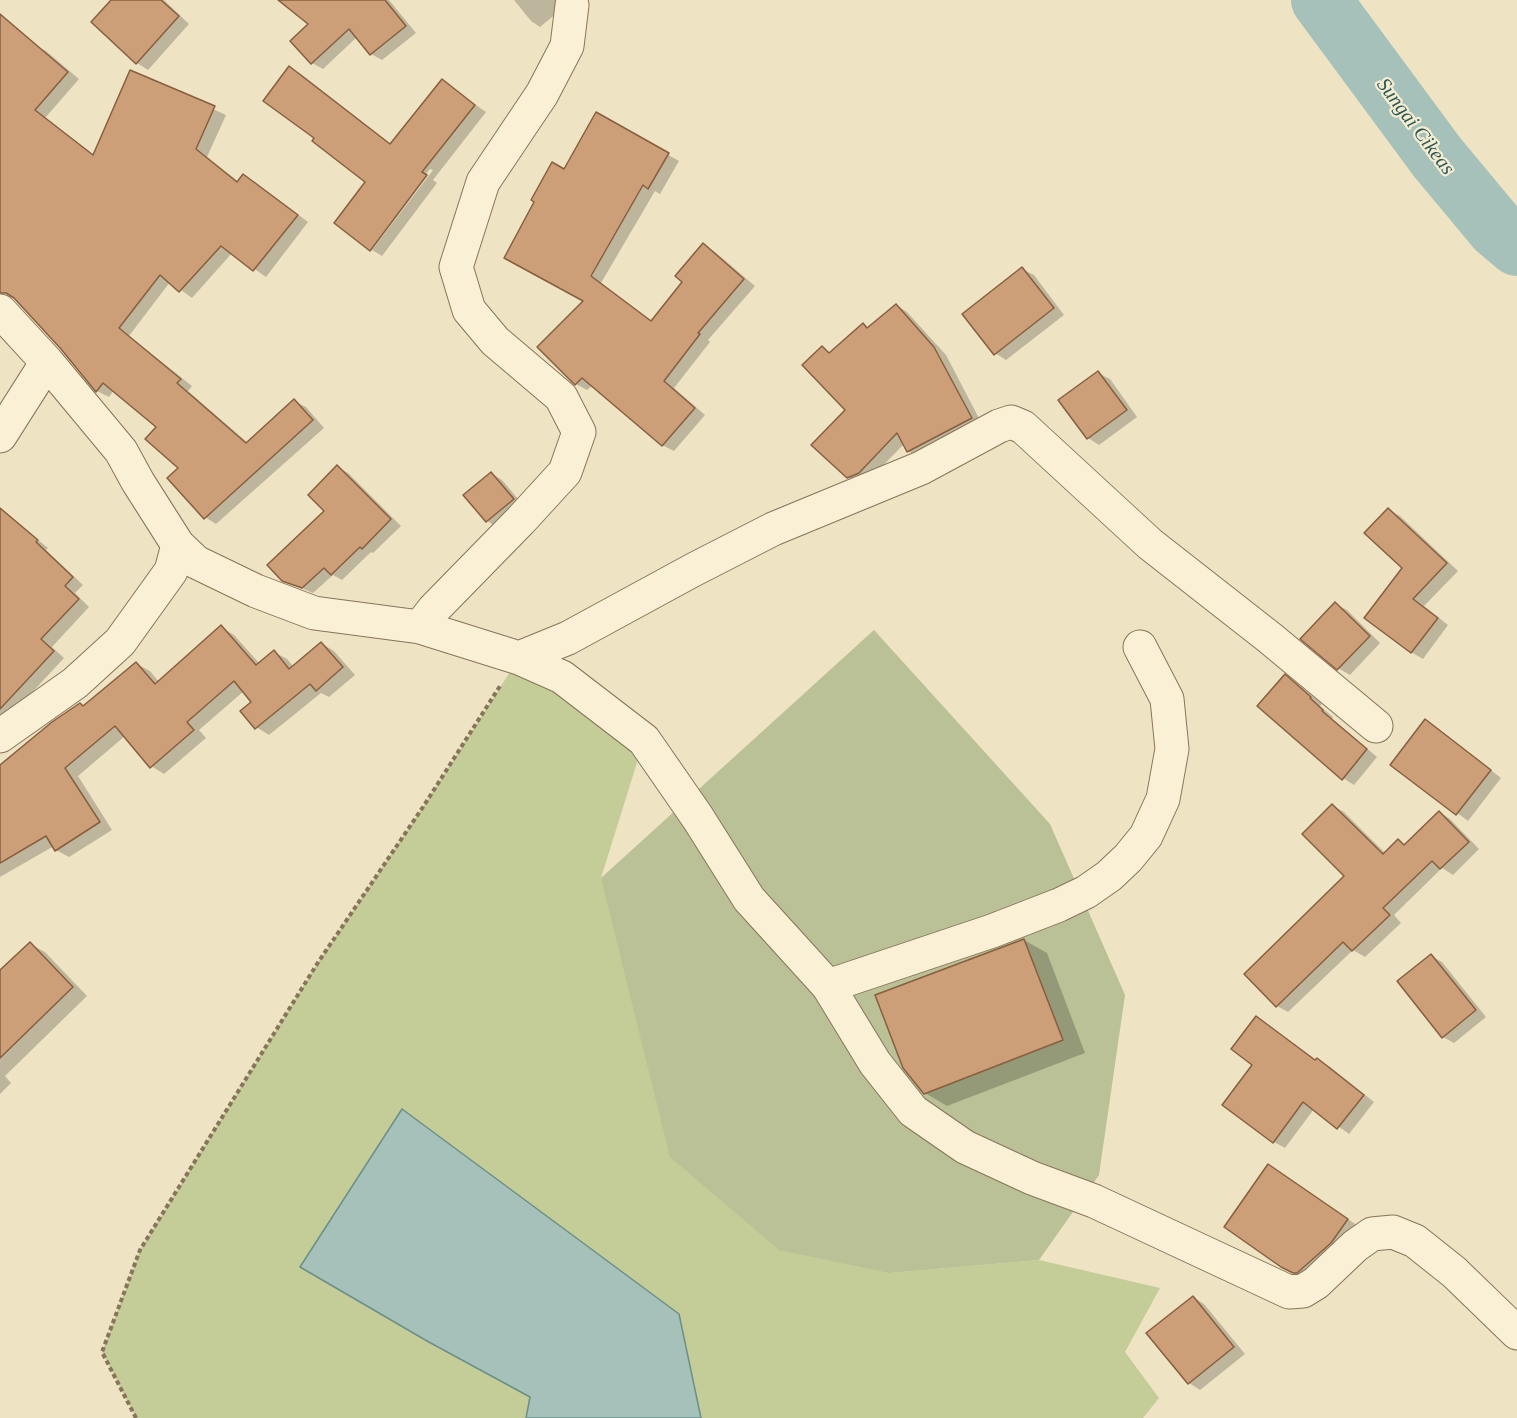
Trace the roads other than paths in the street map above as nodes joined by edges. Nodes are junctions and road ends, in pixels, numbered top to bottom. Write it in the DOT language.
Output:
graph roads {
  1 [pos="572,5"];
  2 [pos="0,311"];
  3 [pos="47,362"];
  4 [pos="0,436"];
  5 [pos="178,545"];
  6 [pos="420,627"];
  7 [pos="1140,647"];
  8 [pos="519,658"];
  9 [pos="1377,726"];
  10 [pos="0,736"];
  11 [pos="828,986"];
  12 [pos="1517,1333"];
  1 -- 6 [label="street"];
  2 -- 3 [label="street"];
  3 -- 4 [label="street"];
  3 -- 5 [label="street"];
  5 -- 6 [label="street"];
  5 -- 10 [label="street"];
  6 -- 8 [label="street"];
  7 -- 11 [label="street"];
  8 -- 9 [label="street"];
  8 -- 11 [label="street"];
  11 -- 12 [label="street"];
}
